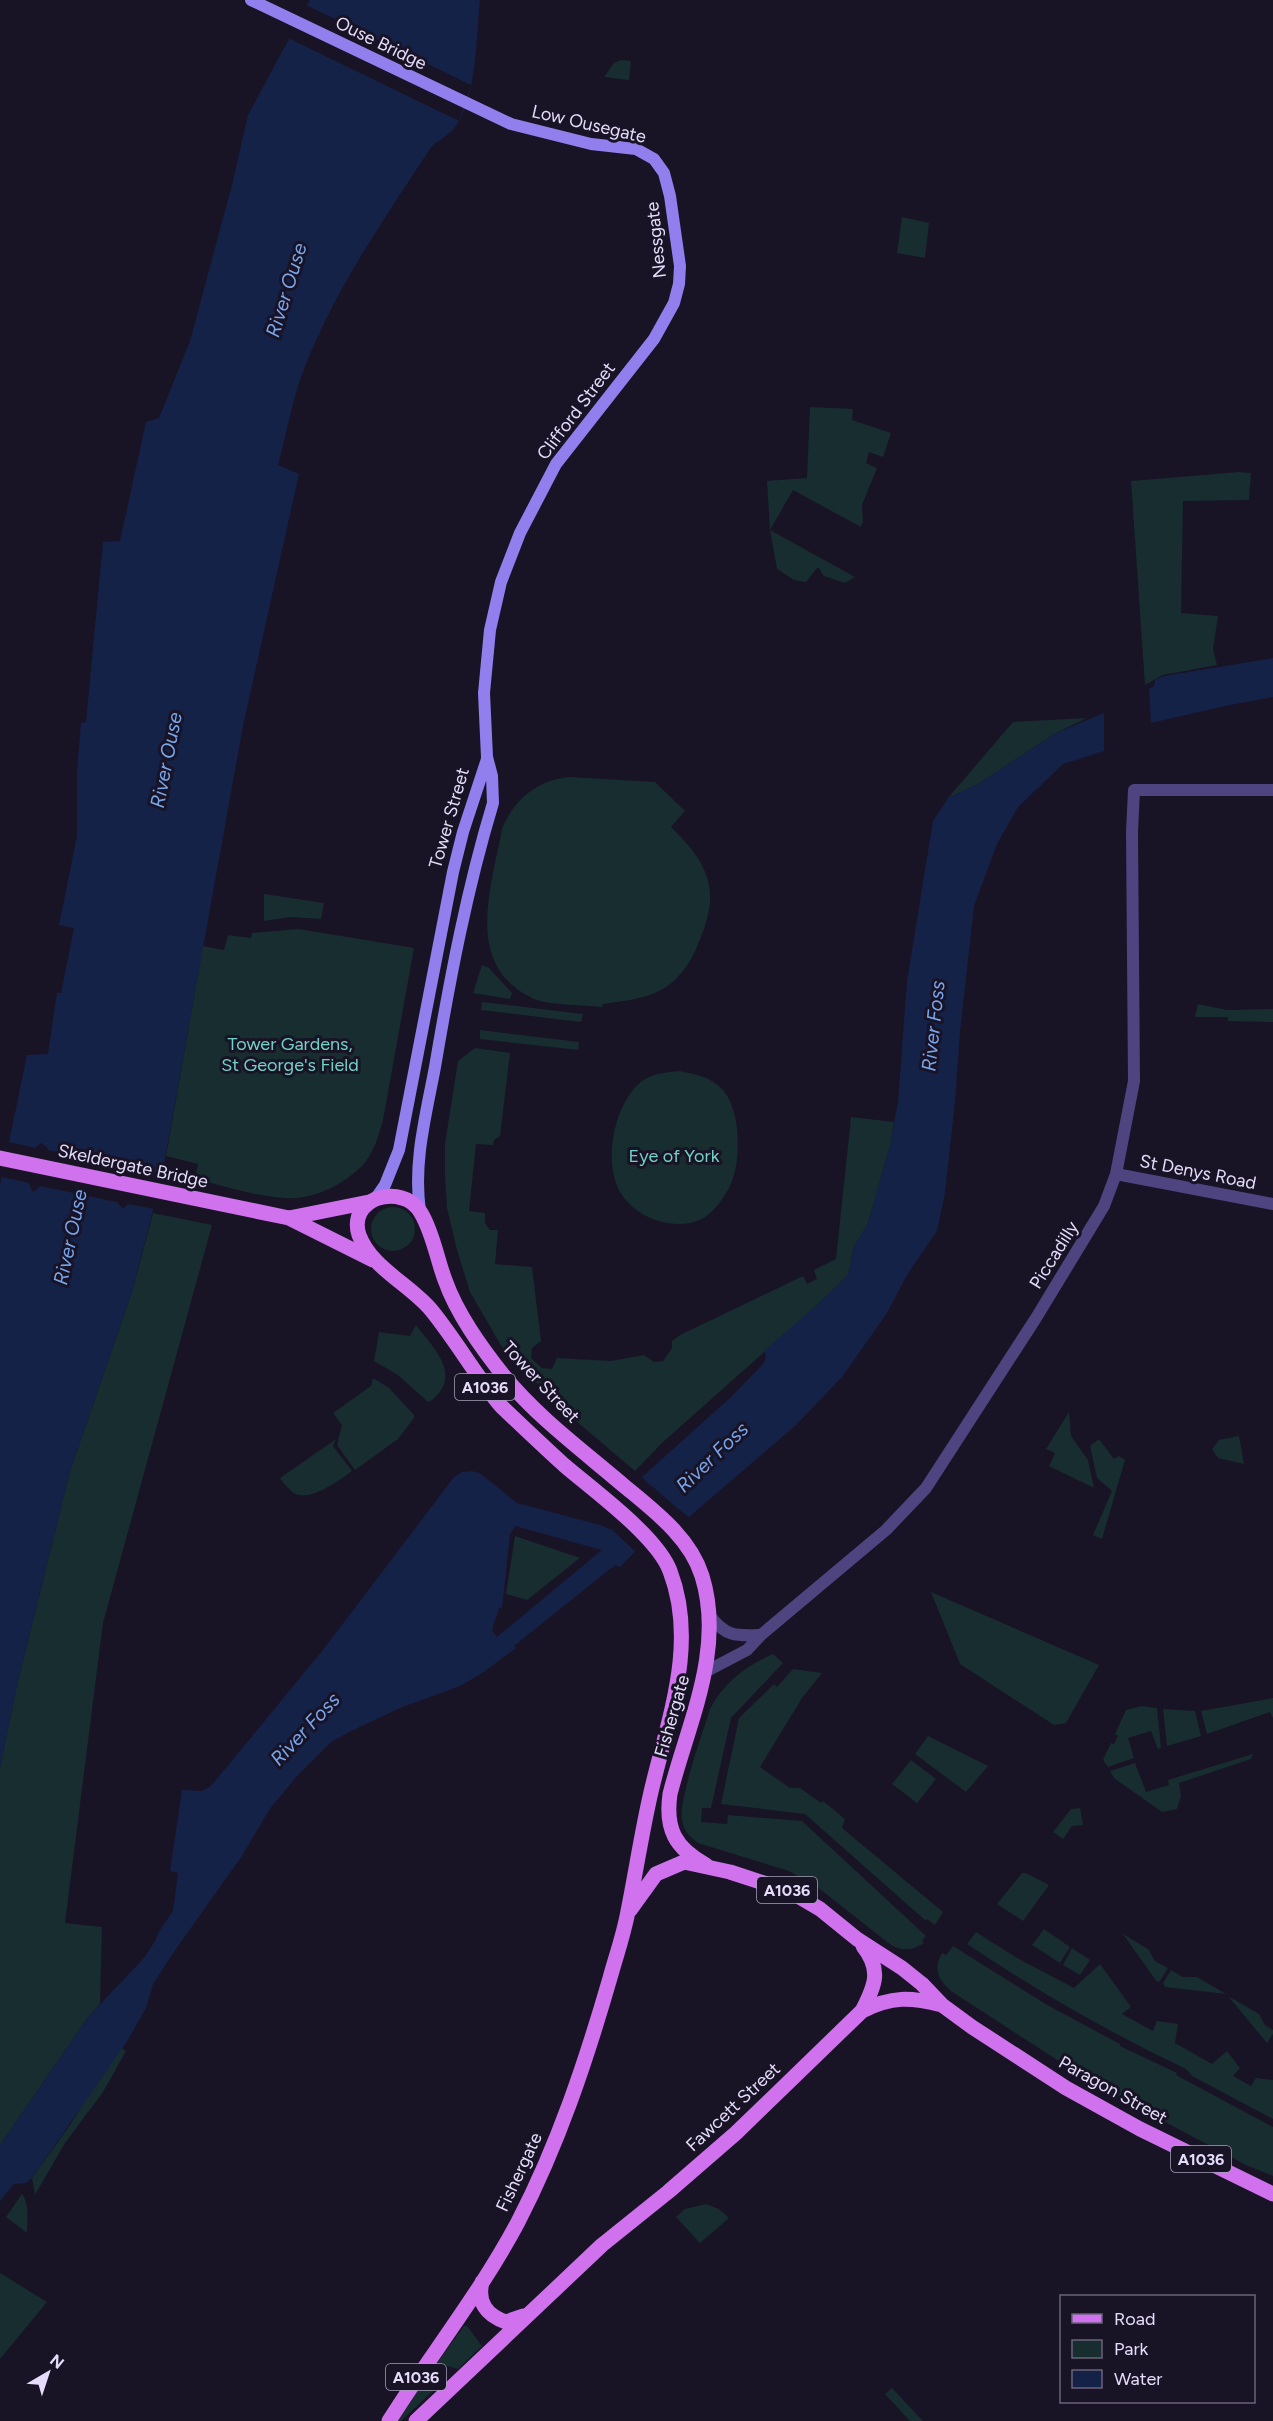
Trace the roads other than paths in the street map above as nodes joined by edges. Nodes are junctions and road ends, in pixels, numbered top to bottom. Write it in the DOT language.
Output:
graph roads {
  1 [pos="251,0"];
  2 [pos="466,104"];
  3 [pos="664,172"];
  4 [pos="674,303"];
  5 [pos="487,758"];
  6 [pos="1273,790"];
  7 [pos="0,1158"];
  8 [pos="1116,1173"];
  9 [pos="373,1200"];
  10 [pos="1273,1204"];
  11 [pos="420,1211"];
  12 [pos="289,1218"];
  13 [pos="380,1265"];
  14 [pos="682,1539"];
  15 [pos="710,1616"];
  16 [pos="761,1635"];
  17 [pos="705,1672"];
  18 [pos="706,1865"];
  19 [pos="628,1912"];
  20 [pos="857,1939"];
  21 [pos="942,2005"];
  22 [pos="862,2011"];
  23 [pos="1273,2194"];
  24 [pos="482,2282"];
  25 [pos="526,2315"];
  26 [pos="389,2421"];
  27 [pos="416,2421"];
  1 -- 2 [label="main road, Ouse Bridge"];
  2 -- 3 [label="main road, Low Ousegate"];
  3 -- 4 [label="main road, Nessgate"];
  4 -- 5 [label="main road, Clifford Street"];
  5 -- 9 [label="main road, Tower Street"];
  5 -- 11 [label="main road, Tower Street"];
  6 -- 8 [label="street, Piccadilly"];
  7 -- 12 [label="main road, Skeldergate Bridge / A1036"];
  8 -- 10 [label="street, St Denys Road"];
  8 -- 16 [label="street, Piccadilly"];
  9 -- 11 [label="main road, A1036"];
  9 -- 12 [label="main road, A1036"];
  9 -- 13 [label="main road, A1036"];
  11 -- 14 [label="main road, Tower Street / A1036"];
  12 -- 13 [label="main road, A1036"];
  13 -- 19 [label="main road, Fishergate / A1036"];
  14 -- 15 [label="main road, Fishergate / A1036"];
  15 -- 16 [label="street"];
  15 -- 17 [label="main road, Fishergate / A1036"];
  16 -- 17 [label="street, Piccadilly"];
  17 -- 18 [label="main road, Fishergate / A1036"];
  18 -- 19 [label="main road, Fishergate / A1036"];
  18 -- 20 [label="main road, Paragon Street / A1036"];
  19 -- 24 [label="main road, Fishergate / A1036"];
  20 -- 21 [label="main road, Paragon Street / A1036"];
  20 -- 22 [label="main road, Fawcett Street / A1036"];
  21 -- 22 [label="main road, Paragon Street / A1036"];
  21 -- 23 [label="main road, Paragon Street / A1036"];
  22 -- 25 [label="main road, Fawcett Street / A1036"];
  24 -- 25 [label="main road"];
  24 -- 26 [label="main road, Fishergate / A1036"];
  25 -- 27 [label="main road, A1036"];
}
